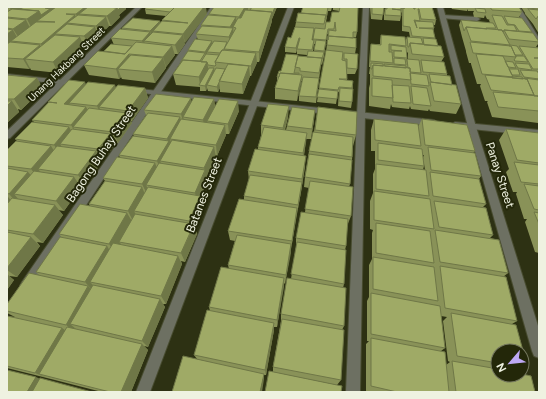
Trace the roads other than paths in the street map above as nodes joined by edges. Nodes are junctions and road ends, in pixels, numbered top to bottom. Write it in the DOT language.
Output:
graph roads {
  1 [pos="139,7"];
  2 [pos="214,7"];
  3 [pos="290,7"];
  4 [pos="366,7"];
  5 [pos="440,7"];
  6 [pos="519,10"];
  7 [pos="442,17"];
  8 [pos="477,19"];
  9 [pos="539,43"];
  10 [pos="7,76"];
  11 [pos="62,82"];
  12 [pos="91,85"];
  13 [pos="128,89"];
  14 [pos="158,93"];
  15 [pos="253,104"];
  16 [pos="361,114"];
  17 [pos="472,127"];
  18 [pos="539,134"];
  19 [pos="7,136"];
  20 [pos="20,294"];
  21 [pos="539,351"];
  22 [pos="143,392"];
  23 [pos="353,392"];
  1 -- 11 [label="street, Unang Hakbang Street"];
  2 -- 14 [label="street, Bagong Buhay Street"];
  3 -- 15 [label="street, Batanes Street"];
  4 -- 16 [label="street"];
  5 -- 7 [label="street, Panay Street"];
  6 -- 9 [label="street"];
  7 -- 8 [label="street"];
  7 -- 17 [label="street, Panay Street"];
  10 -- 11 [label="street"];
  11 -- 12 [label="street"];
  11 -- 19 [label="street, Unang Hakbang Street"];
  13 -- 14 [label="street"];
  14 -- 15 [label="street"];
  14 -- 20 [label="street, Bagong Buhay Street"];
  15 -- 16 [label="street"];
  15 -- 22 [label="street, Batanes Street"];
  16 -- 17 [label="street"];
  16 -- 23 [label="street"];
  17 -- 18 [label="street"];
  17 -- 21 [label="street, Panay Street"];
}
